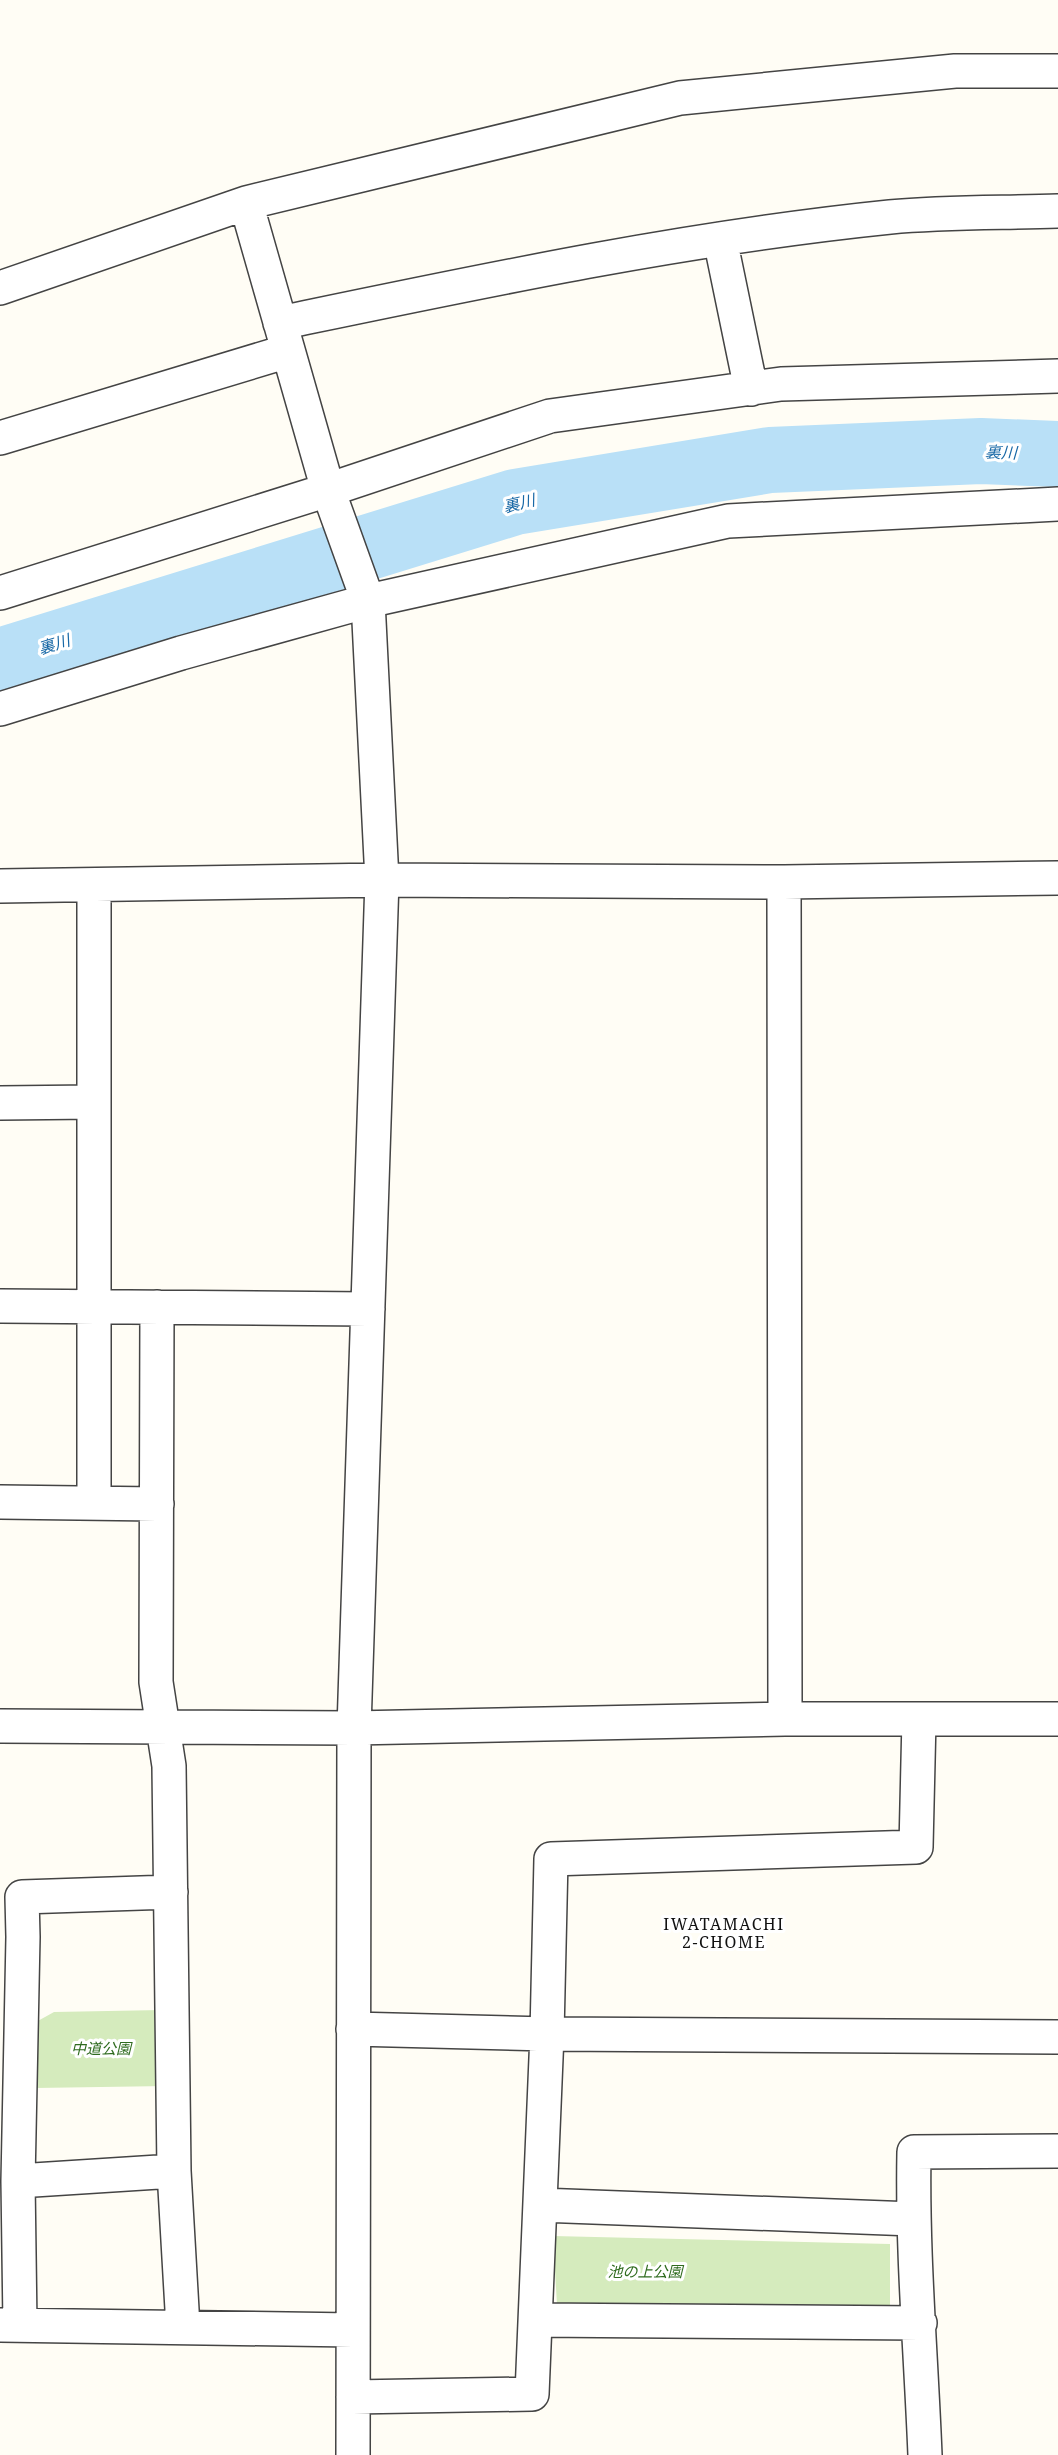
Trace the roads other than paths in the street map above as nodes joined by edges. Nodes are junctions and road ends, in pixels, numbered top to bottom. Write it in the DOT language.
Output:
graph roads {
  1 [pos="1058,71"];
  2 [pos="246,203"];
  3 [pos="1058,211"];
  4 [pos="720,239"];
  5 [pos="0,288"];
  6 [pos="284,337"];
  7 [pos="1058,376"];
  8 [pos="751,389"];
  9 [pos="0,438"];
  10 [pos="334,504"];
  11 [pos="1058,504"];
  12 [pos="0,593"];
  13 [pos="366,594"];
  14 [pos="0,709"];
  15 [pos="1058,878"];
  16 [pos="382,880"];
  17 [pos="784,882"];
  18 [pos="94,885"];
  19 [pos="0,886"];
  20 [pos="94,1102"];
  21 [pos="0,1103"];
  22 [pos="0,1306"];
  23 [pos="94,1307"];
  24 [pos="157,1307"];
  25 [pos="368,1309"];
  26 [pos="0,1502"];
  27 [pos="94,1502"];
  28 [pos="157,1504"];
  29 [pos="785,1719"];
  30 [pos="919,1719"];
  31 [pos="1058,1719"];
  32 [pos="0,1726"];
  33 [pos="163,1727"];
  34 [pos="354,1728"];
  35 [pos="171,1892"];
  36 [pos="12,1937"];
  37 [pos="353,2029"];
  38 [pos="547,2034"];
  39 [pos="1058,2037"];
  40 [pos="10,2124"];
  41 [pos="1058,2151"];
  42 [pos="174,2171"];
  43 [pos="18,2181"];
  44 [pos="540,2205"];
  45 [pos="913,2218"];
  46 [pos="536,2320"];
  47 [pos="920,2323"];
  48 [pos="10,2325"];
  49 [pos="183,2327"];
  50 [pos="353,2330"];
  51 [pos="353,2397"];
  52 [pos="353,2455"];
  53 [pos="925,2455"];
  1 -- 2 [label="street"];
  2 -- 5 [label="street"];
  2 -- 6 [label="street"];
  3 -- 4 [label="street"];
  4 -- 6 [label="street"];
  4 -- 8 [label="street"];
  6 -- 9 [label="street"];
  6 -- 10 [label="street"];
  7 -- 8 [label="street"];
  8 -- 10 [label="street"];
  10 -- 12 [label="street"];
  10 -- 13 [label="street"];
  11 -- 13 [label="street"];
  13 -- 14 [label="street"];
  13 -- 16 [label="street"];
  15 -- 17 [label="street"];
  16 -- 17 [label="street"];
  16 -- 18 [label="street"];
  16 -- 25 [label="street"];
  17 -- 29 [label="street"];
  18 -- 19 [label="street"];
  18 -- 20 [label="street"];
  20 -- 21 [label="street"];
  20 -- 23 [label="street"];
  22 -- 23 [label="street"];
  23 -- 24 [label="street"];
  23 -- 27 [label="street"];
  24 -- 25 [label="street"];
  24 -- 28 [label="street"];
  25 -- 34 [label="street"];
  26 -- 27 [label="street"];
  27 -- 28 [label="street"];
  28 -- 33 [label="street"];
  29 -- 30 [label="street"];
  29 -- 34 [label="street"];
  30 -- 31 [label="street"];
  30 -- 38 [label="street"];
  32 -- 33 [label="street"];
  33 -- 34 [label="street"];
  33 -- 35 [label="street"];
  34 -- 37 [label="street"];
  35 -- 36 [label="street"];
  35 -- 42 [label="street"];
  36 -- 40 [label="street"];
  37 -- 38 [label="street"];
  37 -- 50 [label="street"];
  38 -- 39 [label="street"];
  38 -- 44 [label="street"];
  40 -- 43 [label="street"];
  41 -- 45 [label="street"];
  42 -- 43 [label="street"];
  42 -- 49 [label="street"];
  43 -- 48 [label="street"];
  44 -- 45 [label="street"];
  44 -- 46 [label="street"];
  45 -- 47 [label="street"];
  46 -- 47 [label="street"];
  46 -- 51 [label="street"];
  47 -- 53 [label="street"];
  48 -- 49 [label="street"];
  49 -- 50 [label="street"];
  50 -- 51 [label="street"];
  51 -- 52 [label="street"];
}
